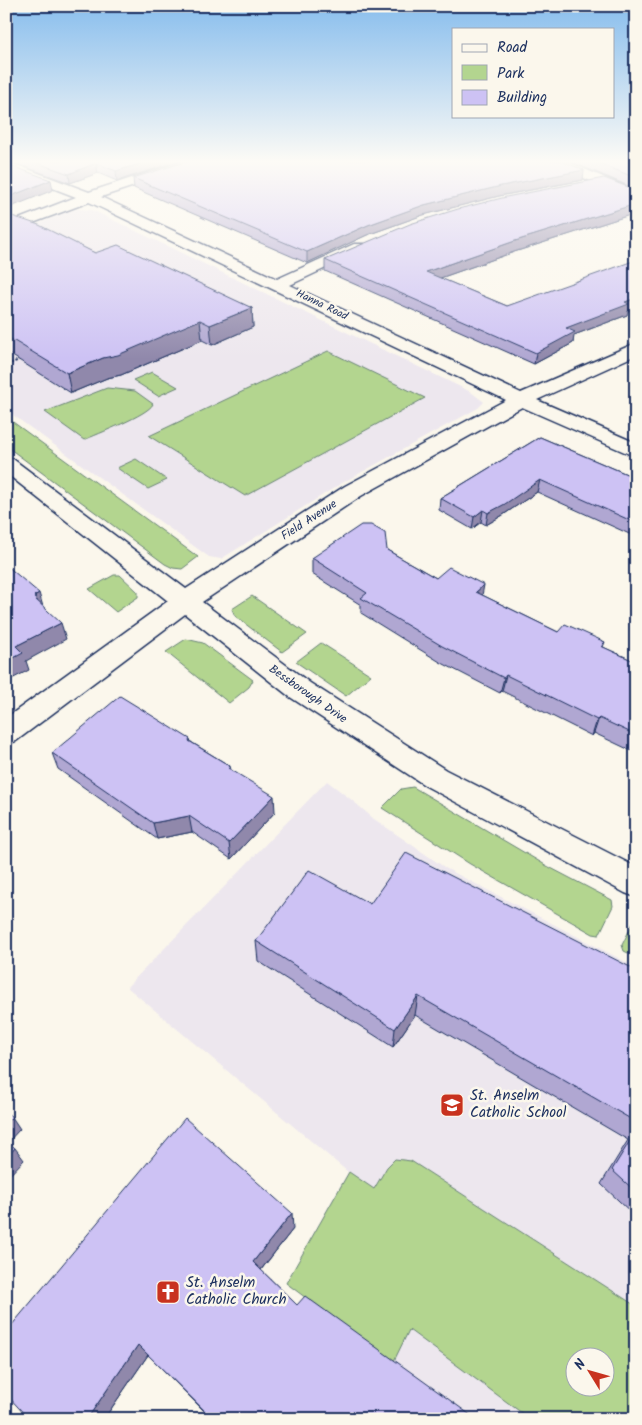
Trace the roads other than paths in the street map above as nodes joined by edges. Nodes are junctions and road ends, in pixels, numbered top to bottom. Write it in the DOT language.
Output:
graph roads {
  1 [pos="153,226"];
  2 [pos="368,243"];
  3 [pos="279,284"];
  4 [pos="636,348"];
  5 [pos="521,400"];
  6 [pos="636,451"];
  7 [pos="6,463"];
  8 [pos="184,602"];
  9 [pos="6,734"];
  10 [pos="636,883"];
  1 -- 3 [label="street, Hanna Road"];
  2 -- 3 [label="street"];
  3 -- 5 [label="street, Hanna Road"];
  4 -- 5 [label="street, Field Avenue"];
  5 -- 6 [label="street, Hanna Road"];
  5 -- 8 [label="street, Field Avenue"];
  7 -- 8 [label="street, Bessborough Drive"];
  8 -- 9 [label="street, Field Avenue"];
  8 -- 10 [label="street, Bessborough Drive"];
}
